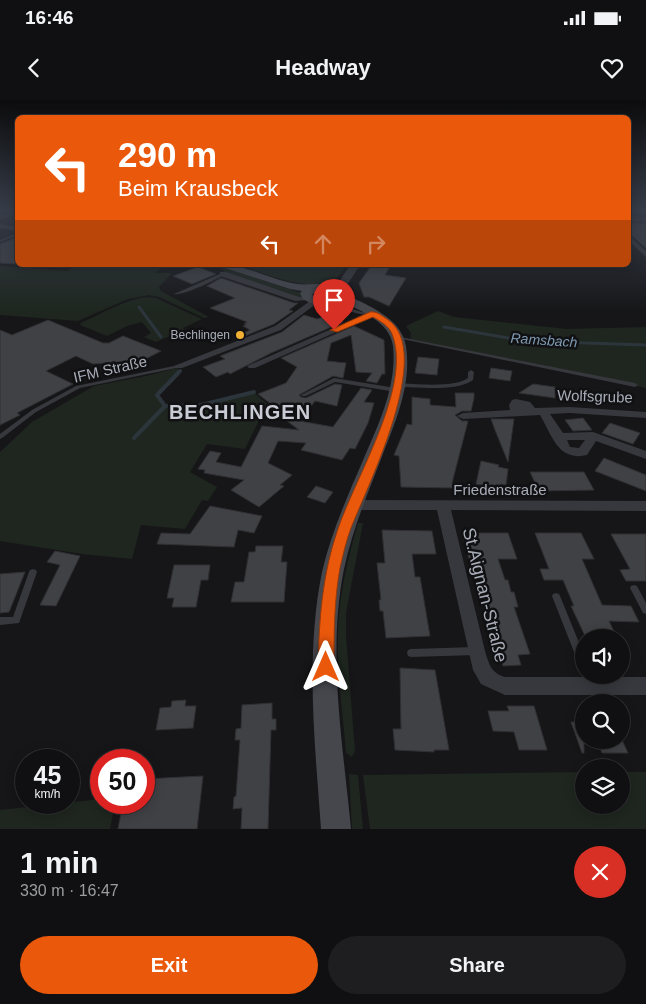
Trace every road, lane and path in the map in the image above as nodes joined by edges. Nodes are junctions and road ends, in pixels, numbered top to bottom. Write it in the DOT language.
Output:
graph roads {
  1 [pos="636,245"];
  2 [pos="646,254"];
  3 [pos="353,267"];
  4 [pos="224,270"];
  5 [pos="325,288"];
  6 [pos="176,294"];
  7 [pos="324,295"];
  8 [pos="373,314"];
  9 [pos="398,337"];
  10 [pos="180,366"];
  11 [pos="252,366"];
  12 [pos="470,372"];
  13 [pos="636,385"];
  14 [pos="398,387"];
  15 [pos="304,394"];
  16 [pos="537,411"];
  17 [pos="646,415"];
  18 [pos="463,416"];
  19 [pos="0,436"];
  20 [pos="646,455"];
  21 [pos="354,505"];
  22 [pos="443,505"];
  23 [pos="646,506"];
  24 [pos="33,572"];
  25 [pos="634,588"];
  26 [pos="556,596"];
  27 [pos="646,611"];
  28 [pos="0,621"];
  29 [pos="575,644"];
  30 [pos="476,651"];
  31 [pos="411,653"];
  32 [pos="575,682"];
  33 [pos="623,684"];
  34 [pos="646,686"];
  35 [pos="336,829"];
  1 -- 2 [label="street"];
  3 -- 7 [label="street"];
  4 -- 6 [label="lane"];
  4 -- 7 [label="main road"];
  4 -- 7 [label="street"];
  5 -- 7 [label="main road"];
  7 -- 8 [label="main road"];
  7 -- 8 [label="lane"];
  7 -- 10 [label="street"];
  8 -- 9 [label="main road"];
  8 -- 11 [label="street"];
  9 -- 13 [label="lane"];
  9 -- 14 [label="main road"];
  10 -- 19 [label="lane, IFM Straße"];
  12 -- 14 [label="lane"];
  14 -- 15 [label="lane"];
  14 -- 21 [label="main road"];
  16 -- 17 [label="street, Wolfsgrube"];
  16 -- 18 [label="street, Wolfsgrube"];
  16 -- 20 [label="street, Wolfsgrube"];
  21 -- 22 [label="street, Friedenstraße"];
  21 -- 35 [label="main road"];
  22 -- 23 [label="street, Friedenstraße"];
  22 -- 30 [label="street, St.Aignan-Straße"];
  24 -- 28 [label="lane"];
  25 -- 27 [label="lane"];
  26 -- 29 [label="lane"];
  30 -- 31 [label="lane"];
  30 -- 32 [label="street, St.Aignan-Straße"];
  33 -- 34 [label="street, St.Aignan-Straße"];
}
